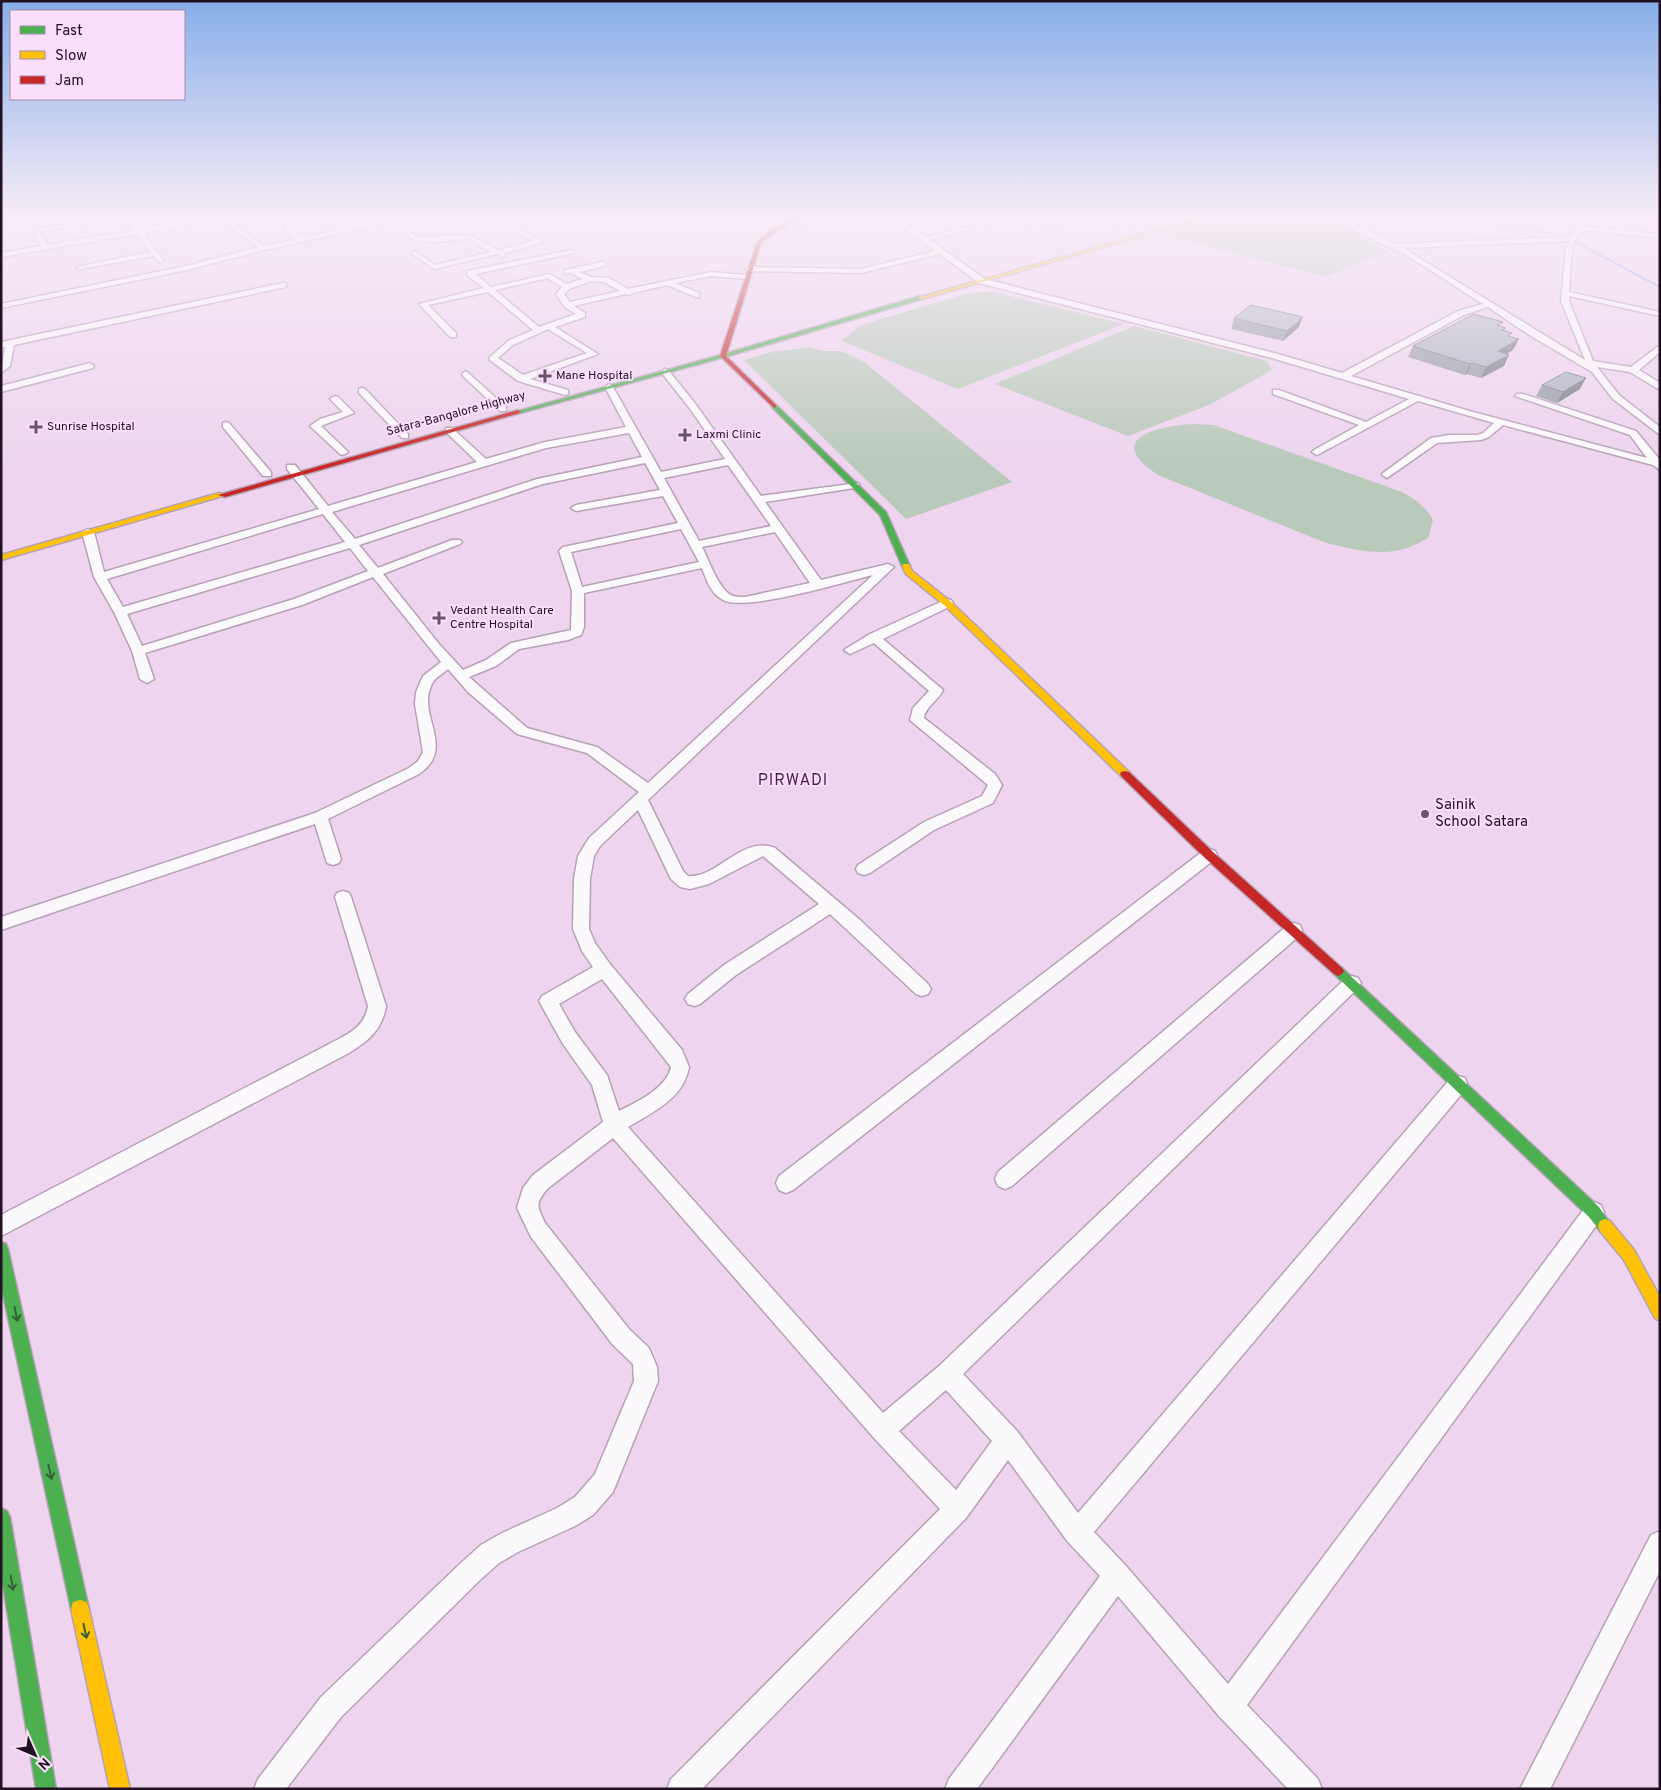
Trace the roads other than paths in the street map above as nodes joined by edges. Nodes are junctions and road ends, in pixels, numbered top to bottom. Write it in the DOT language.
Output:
graph roads {
  1 [pos="27,301"];
  2 [pos="210,301"];
  3 [pos="437,301"];
  4 [pos="503,301"];
  5 [pos="565,301"];
  6 [pos="590,301"];
  7 [pos="740,301"];
  8 [pos="903,301"];
  9 [pos="1061,301"];
  10 [pos="1484,301"];
  11 [pos="1564,301"];
  12 [pos="1599,301"];
  13 [pos="1490,304"];
  14 [pos="568,305"];
  15 [pos="1,306"];
  16 [pos="1660,314"];
  17 [pos="550,326"];
  18 [pos="538,330"];
  19 [pos="453,335"];
  20 [pos="6,344"];
  21 [pos="1660,347"];
  22 [pos="724,352"];
  23 [pos="1590,363"];
  24 [pos="90,366"];
  25 [pos="1,370"];
  26 [pos="1633,370"];
  27 [pos="1597,371"];
  28 [pos="665,372"];
  29 [pos="466,374"];
  30 [pos="1344,376"];
  31 [pos="521,379"];
  32 [pos="609,387"];
  33 [pos="1660,387"];
  34 [pos="1,389"];
  35 [pos="362,391"];
  36 [pos="565,392"];
  37 [pos="1276,392"];
  38 [pos="1520,396"];
  39 [pos="1417,398"];
  40 [pos="335,399"];
  41 [pos="503,409"];
  42 [pos="1501,422"];
  43 [pos="226,425"];
  44 [pos="1367,425"];
  45 [pos="633,429"];
  46 [pos="449,430"];
  47 [pos="1660,432"];
  48 [pos="405,436"];
  49 [pos="343,452"];
  50 [pos="1317,452"];
  51 [pos="648,459"];
  52 [pos="730,461"];
  53 [pos="484,463"];
  54 [pos="1659,465"];
  55 [pos="293,470"];
  56 [pos="267,474"];
  57 [pos="1387,475"];
  58 [pos="658,476"];
  59 [pos="854,485"];
  60 [pos="667,492"];
  61 [pos="758,500"];
  62 [pos="576,508"];
  63 [pos="325,511"];
  64 [pos="685,525"];
  65 [pos="778,528"];
  66 [pos="88,532"];
  67 [pos="456,542"];
  68 [pos="352,544"];
  69 [pos="696,545"];
  70 [pos="1,550"];
  71 [pos="1,558"];
  72 [pos="706,564"];
  73 [pos="897,565"];
  74 [pos="376,574"];
  75 [pos="100,577"];
  76 [pos="818,585"];
  77 [pos="578,591"];
  78 [pos="947,603"];
  79 [pos="120,612"];
  80 [pos="874,637"];
  81 [pos="850,650"];
  82 [pos="138,651"];
  83 [pos="449,662"];
  84 [pos="461,675"];
  85 [pos="147,679"];
  86 [pos="644,795"];
  87 [pos="320,817"];
  88 [pos="1209,854"];
  89 [pos="333,858"];
  90 [pos="864,869"];
  91 [pos="343,897"];
  92 [pos="830,905"];
  93 [pos="1,924"];
  94 [pos="1294,930"];
  95 [pos="604,969"];
  96 [pos="1352,983"];
  97 [pos="922,989"];
  98 [pos="694,999"];
  99 [pos="1458,1084"];
  100 [pos="614,1125"];
  101 [pos="1004,1179"];
  102 [pos="786,1183"];
  103 [pos="1594,1212"];
  104 [pos="1,1226"];
  105 [pos="1,1249"];
  106 [pos="1660,1313"];
  107 [pos="947,1374"];
  108 [pos="882,1430"];
  109 [pos="1008,1440"];
  110 [pos="957,1509"];
  111 [pos="1,1517"];
  112 [pos="1077,1532"];
  113 [pos="1660,1544"];
  114 [pos="1117,1575"];
  115 [pos="1229,1706"];
  116 [pos="46,1789"];
  117 [pos="120,1789"];
  118 [pos="268,1789"];
  119 [pos="681,1789"];
  120 [pos="959,1789"];
  121 [pos="1308,1789"];
  122 [pos="1534,1789"];
  1 -- 15 [label="street"];
  2 -- 20 [label="street"];
  3 -- 19 [label="street"];
  4 -- 18 [label="street"];
  5 -- 14 [label="street"];
  6 -- 14 [label="street"];
  7 -- 22 [label="main road"];
  8 -- 22 [label="main road, Satara-Bangalore Highway"];
  9 -- 30 [label="street"];
  10 -- 13 [label="street"];
  11 -- 23 [label="street"];
  12 -- 16 [label="street"];
  13 -- 27 [label="street"];
  13 -- 30 [label="street"];
  14 -- 17 [label="street"];
  17 -- 18 [label="street"];
  17 -- 31 [label="street"];
  18 -- 31 [label="street"];
  20 -- 25 [label="street"];
  21 -- 26 [label="street"];
  22 -- 28 [label="main road, Satara-Bangalore Highway"];
  22 -- 36 [label="main road, Satara-Bangalore Highway"];
  22 -- 59 [label="main road"];
  23 -- 26 [label="street"];
  23 -- 27 [label="street"];
  24 -- 34 [label="street"];
  26 -- 33 [label="street"];
  27 -- 47 [label="street"];
  28 -- 32 [label="main road, Satara-Bangalore Highway"];
  28 -- 52 [label="street"];
  29 -- 41 [label="street"];
  30 -- 39 [label="street"];
  31 -- 36 [label="street"];
  32 -- 45 [label="street"];
  32 -- 46 [label="main road, Satara-Bangalore Highway"];
  35 -- 48 [label="street"];
  36 -- 41 [label="main road, Satara-Bangalore Highway"];
  37 -- 44 [label="street"];
  38 -- 54 [label="street"];
  39 -- 42 [label="street"];
  39 -- 44 [label="street"];
  40 -- 49 [label="street"];
  41 -- 48 [label="main road, Satara-Bangalore Highway"];
  42 -- 54 [label="street"];
  42 -- 57 [label="street"];
  43 -- 56 [label="street"];
  44 -- 50 [label="street"];
  45 -- 51 [label="street"];
  45 -- 53 [label="street"];
  46 -- 53 [label="street"];
  46 -- 55 [label="main road, Satara-Bangalore Highway"];
  48 -- 49 [label="main road, Satara-Bangalore Highway"];
  49 -- 55 [label="main road, Satara-Bangalore Highway"];
  51 -- 58 [label="street"];
  51 -- 68 [label="street"];
  52 -- 58 [label="street"];
  52 -- 61 [label="street"];
  53 -- 63 [label="street"];
  55 -- 56 [label="main road, Satara-Bangalore Highway"];
  55 -- 63 [label="street"];
  55 -- 66 [label="main road, Satara-Bangalore Highway"];
  56 -- 70 [label="main road, Satara-Bangalore Highway"];
  58 -- 60 [label="street"];
  59 -- 61 [label="street"];
  59 -- 73 [label="main road"];
  60 -- 62 [label="street"];
  60 -- 64 [label="street"];
  61 -- 65 [label="street"];
  63 -- 68 [label="street"];
  63 -- 75 [label="street"];
  64 -- 69 [label="street"];
  64 -- 77 [label="street"];
  65 -- 69 [label="street"];
  65 -- 76 [label="street"];
  66 -- 71 [label="main road, Satara-Bangalore Highway"];
  66 -- 75 [label="street"];
  67 -- 74 [label="street"];
  68 -- 74 [label="street"];
  68 -- 79 [label="street"];
  69 -- 72 [label="street"];
  72 -- 76 [label="street"];
  72 -- 77 [label="street"];
  73 -- 76 [label="street"];
  73 -- 78 [label="main road"];
  73 -- 86 [label="street"];
  74 -- 82 [label="street"];
  74 -- 83 [label="street"];
  75 -- 79 [label="street"];
  77 -- 84 [label="street"];
  78 -- 80 [label="street"];
  78 -- 88 [label="main road"];
  79 -- 82 [label="street"];
  80 -- 81 [label="street"];
  80 -- 90 [label="street"];
  82 -- 85 [label="street"];
  83 -- 84 [label="street"];
  83 -- 87 [label="street"];
  84 -- 86 [label="street"];
  86 -- 92 [label="street"];
  86 -- 95 [label="street"];
  87 -- 89 [label="street"];
  87 -- 93 [label="street"];
  88 -- 94 [label="main road"];
  88 -- 102 [label="street"];
  91 -- 104 [label="street"];
  92 -- 97 [label="street"];
  92 -- 98 [label="street"];
  94 -- 96 [label="main road"];
  94 -- 101 [label="street"];
  95 -- 100 [label="street"];
  95 -- 100 [label="street"];
  96 -- 99 [label="main road"];
  96 -- 107 [label="street"];
  99 -- 103 [label="main road"];
  99 -- 112 [label="street"];
  100 -- 108 [label="street"];
  100 -- 118 [label="street"];
  103 -- 106 [label="main road"];
  103 -- 115 [label="street"];
  105 -- 117 [label="main road, one-way"];
  107 -- 108 [label="street"];
  107 -- 109 [label="street"];
  108 -- 110 [label="street"];
  109 -- 110 [label="street"];
  109 -- 112 [label="street"];
  110 -- 119 [label="street"];
  111 -- 116 [label="main road, one-way"];
  112 -- 114 [label="street"];
  113 -- 122 [label="street"];
  114 -- 115 [label="street"];
  114 -- 120 [label="street"];
  115 -- 121 [label="street"];
}
